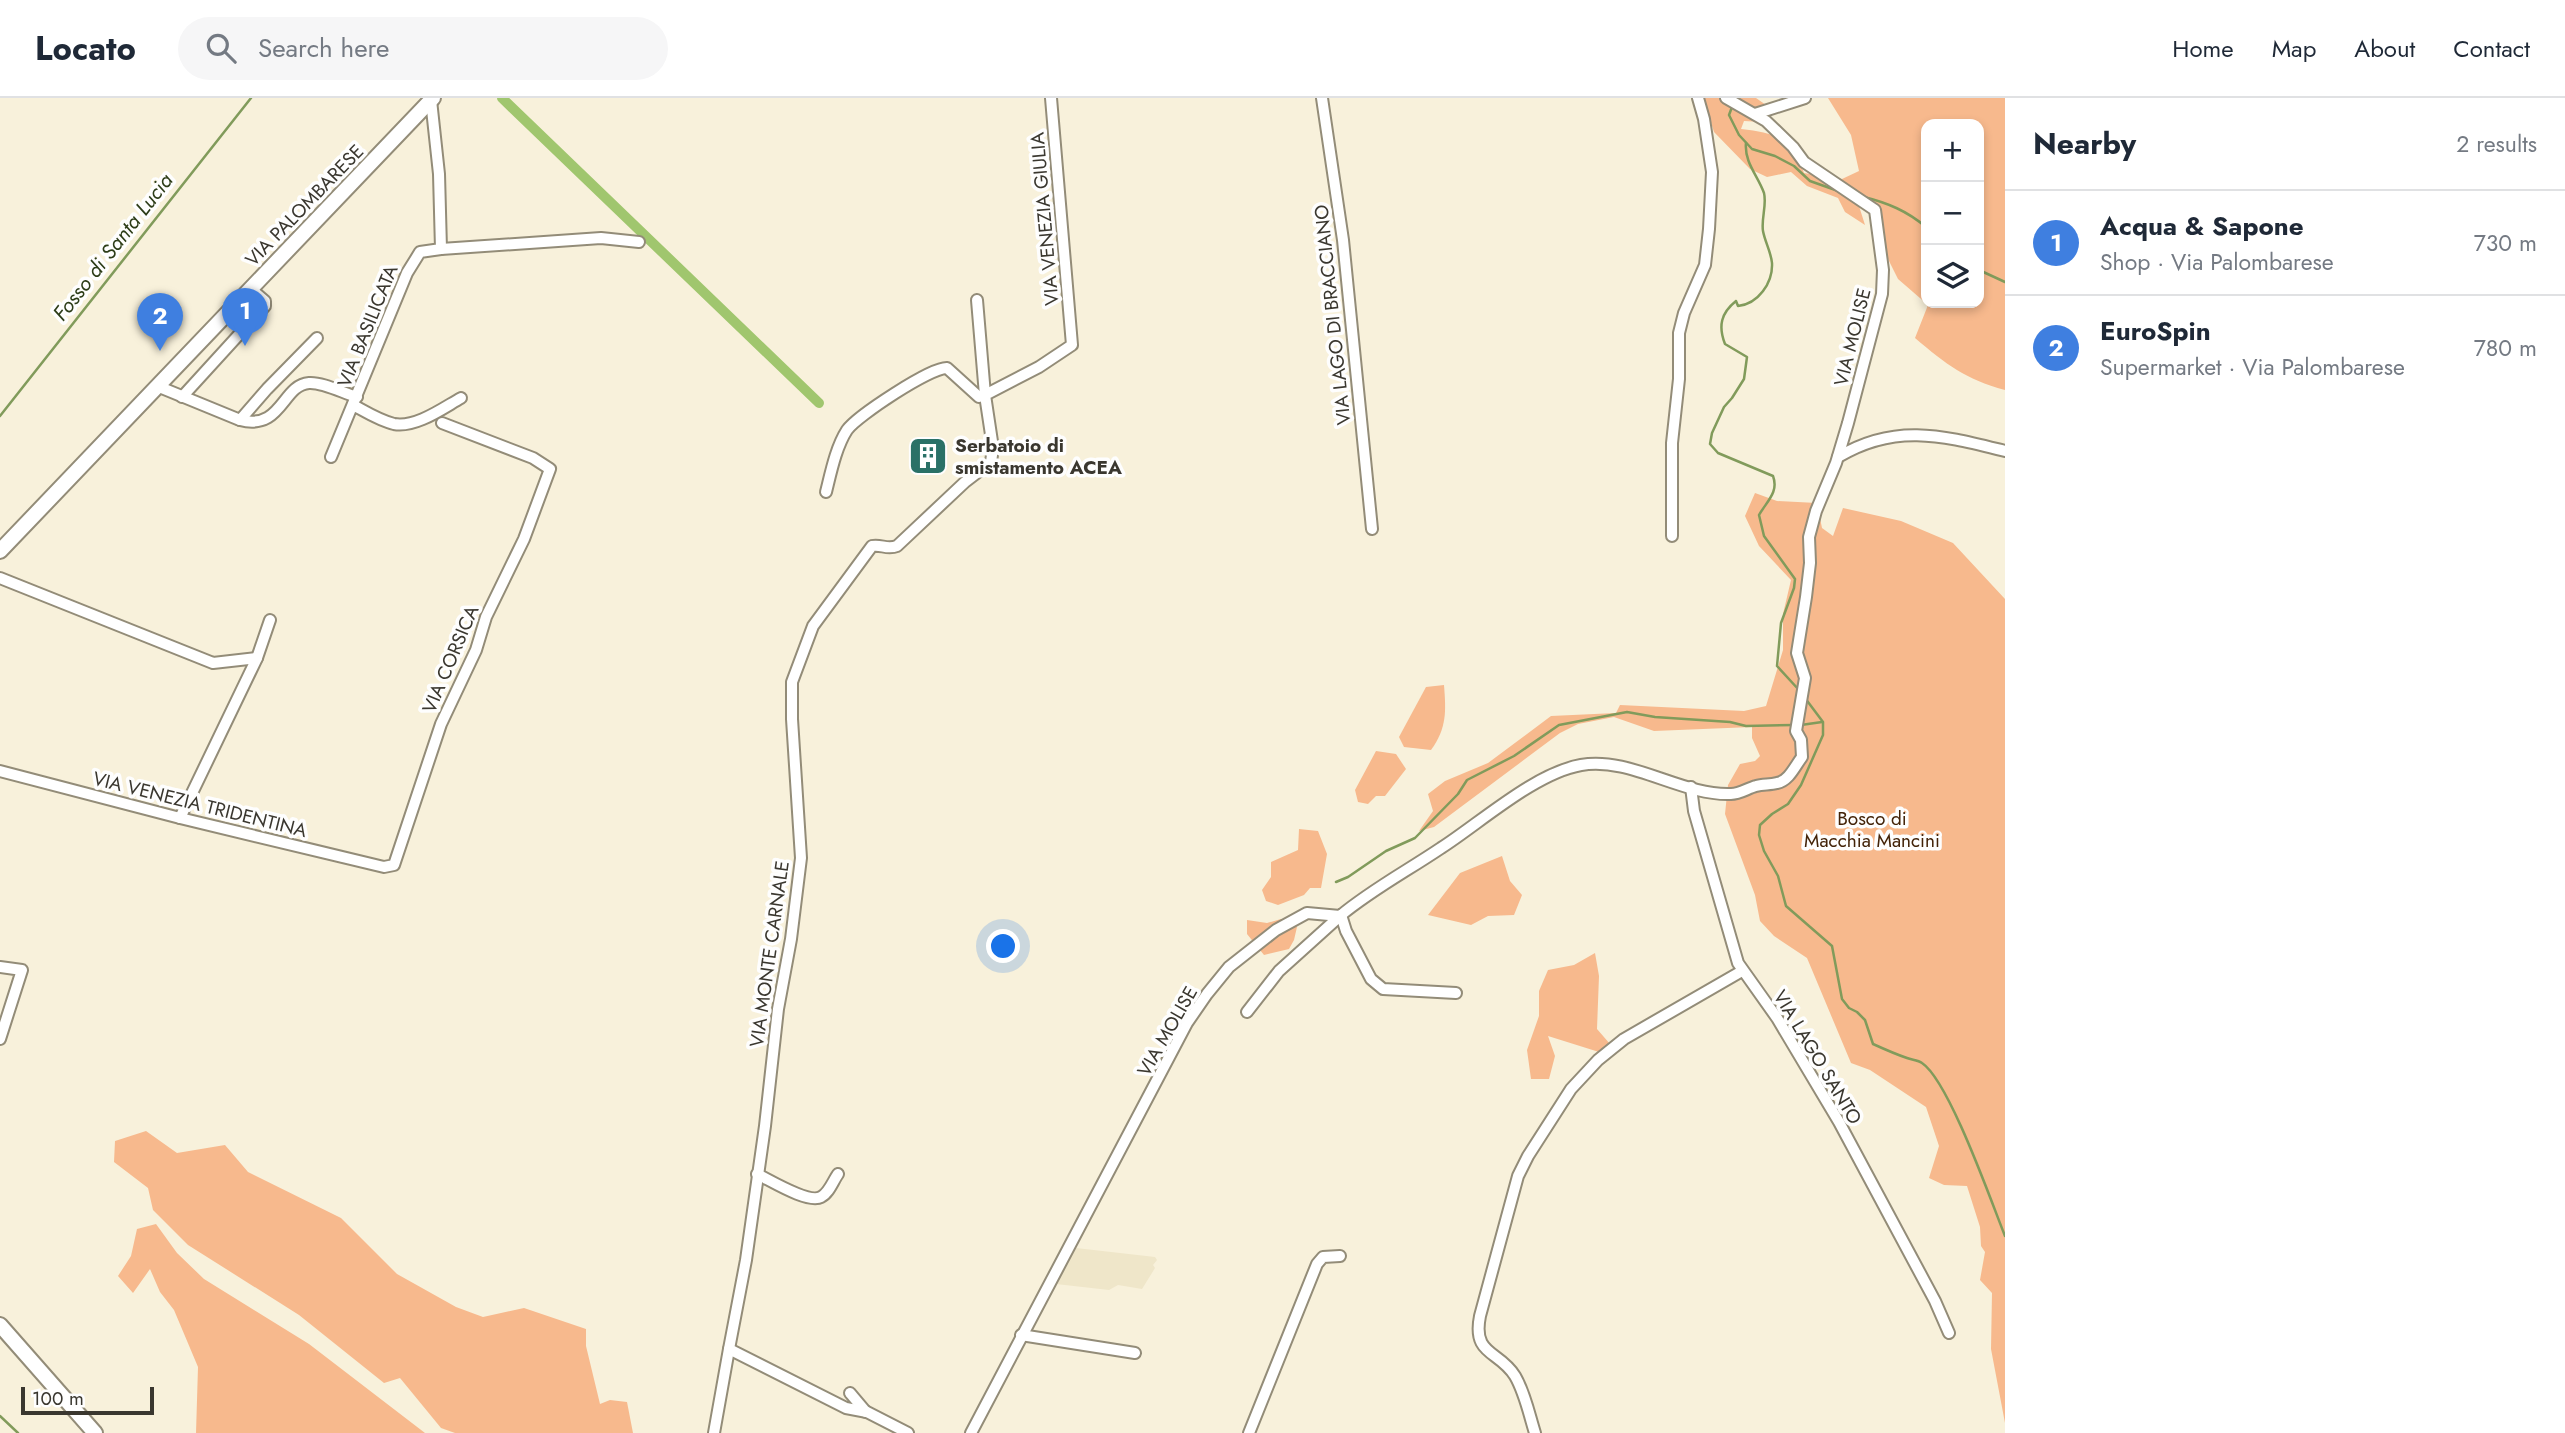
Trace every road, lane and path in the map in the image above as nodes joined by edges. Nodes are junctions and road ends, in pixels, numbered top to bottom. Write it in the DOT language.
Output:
graph roads {
  1 [pos="1051,98"];
  2 [pos="1322,98"];
  3 [pos="1698,98"];
  4 [pos="1805,98"];
  5 [pos="432,99"];
  6 [pos="1731,101"];
  7 [pos="1755,114"];
  8 [pos="639,242"];
  9 [pos="441,249"];
  10 [pos="251,289"];
  11 [pos="977,300"];
  12 [pos="317,338"];
  13 [pos="157,386"];
  14 [pos="982,396"];
  15 [pos="182,397"];
  16 [pos="461,398"];
  17 [pos="355,401"];
  18 [pos="240,420"];
  19 [pos="442,423"];
  20 [pos="2005,451"];
  21 [pos="331,457"];
  22 [pos="1838,457"];
  23 [pos="826,492"];
  24 [pos="1372,529"];
  25 [pos="1672,536"];
  26 [pos="0,551"];
  27 [pos="0,578"];
  28 [pos="270,620"];
  29 [pos="257,658"];
  30 [pos="0,771"];
  31 [pos="1691,787"];
  32 [pos="180,818"];
  33 [pos="392,867"];
  34 [pos="1340,916"];
  35 [pos="0,967"];
  36 [pos="1742,971"];
  37 [pos="1456,993"];
  38 [pos="1247,1012"];
  39 [pos="0,1039"];
  40 [pos="757,1174"];
  41 [pos="838,1174"];
  42 [pos="1340,1256"];
  43 [pos="0,1325"];
  44 [pos="1949,1333"];
  45 [pos="1021,1335"];
  46 [pos="729,1349"];
  47 [pos="1135,1353"];
  48 [pos="850,1393"];
  49 [pos="867,1412"];
  50 [pos="95,1433"];
  51 [pos="714,1433"];
  52 [pos="908,1433"];
  53 [pos="971,1433"];
  54 [pos="1249,1433"];
  55 [pos="1535,1433"];
  1 -- 14 [label="street, VIA VENEZIA GIULIA"];
  2 -- 24 [label="street, VIA LAGO DI BRACCIANO"];
  3 -- 25 [label="street"];
  4 -- 7 [label="street"];
  5 -- 9 [label="street"];
  5 -- 10 [label="main road, VIA PALOMBARESE"];
  6 -- 7 [label="street, VIA MOLISE"];
  7 -- 22 [label="street, VIA MOLISE"];
  8 -- 9 [label="street"];
  9 -- 17 [label="street, VIA BASILICATA"];
  10 -- 13 [label="main road, VIA PALOMBARESE"];
  10 -- 15 [label="street"];
  11 -- 14 [label="street"];
  12 -- 18 [label="street"];
  13 -- 15 [label="street"];
  13 -- 26 [label="main road, VIA PALOMBARESE"];
  14 -- 23 [label="street"];
  14 -- 40 [label="street, VIA MONTE CARNALE"];
  15 -- 18 [label="street"];
  16 -- 17 [label="street"];
  17 -- 18 [label="street"];
  17 -- 21 [label="street, VIA BASILICATA"];
  19 -- 33 [label="street, VIA CORSICA"];
  20 -- 22 [label="street"];
  22 -- 31 [label="street, VIA MOLISE"];
  27 -- 29 [label="street"];
  28 -- 29 [label="street"];
  29 -- 32 [label="street"];
  30 -- 32 [label="street, VIA VENEZIA TRIDENTINA"];
  31 -- 34 [label="street"];
  31 -- 36 [label="street, VIA LAGO SANTO"];
  32 -- 33 [label="street, VIA VENEZIA TRIDENTINA"];
  34 -- 37 [label="street"];
  34 -- 38 [label="street"];
  34 -- 45 [label="street, VIA MOLISE"];
  35 -- 39 [label="street"];
  36 -- 44 [label="street, VIA LAGO SANTO"];
  36 -- 55 [label="street"];
  40 -- 41 [label="street"];
  40 -- 46 [label="street, VIA MONTE CARNALE"];
  42 -- 54 [label="street"];
  43 -- 50 [label="main road"];
  45 -- 47 [label="street"];
  45 -- 53 [label="street, VIA MOLISE"];
  46 -- 49 [label="street"];
  46 -- 51 [label="street, VIA MONTE CARNALE"];
  48 -- 49 [label="street"];
  49 -- 52 [label="street"];
}
